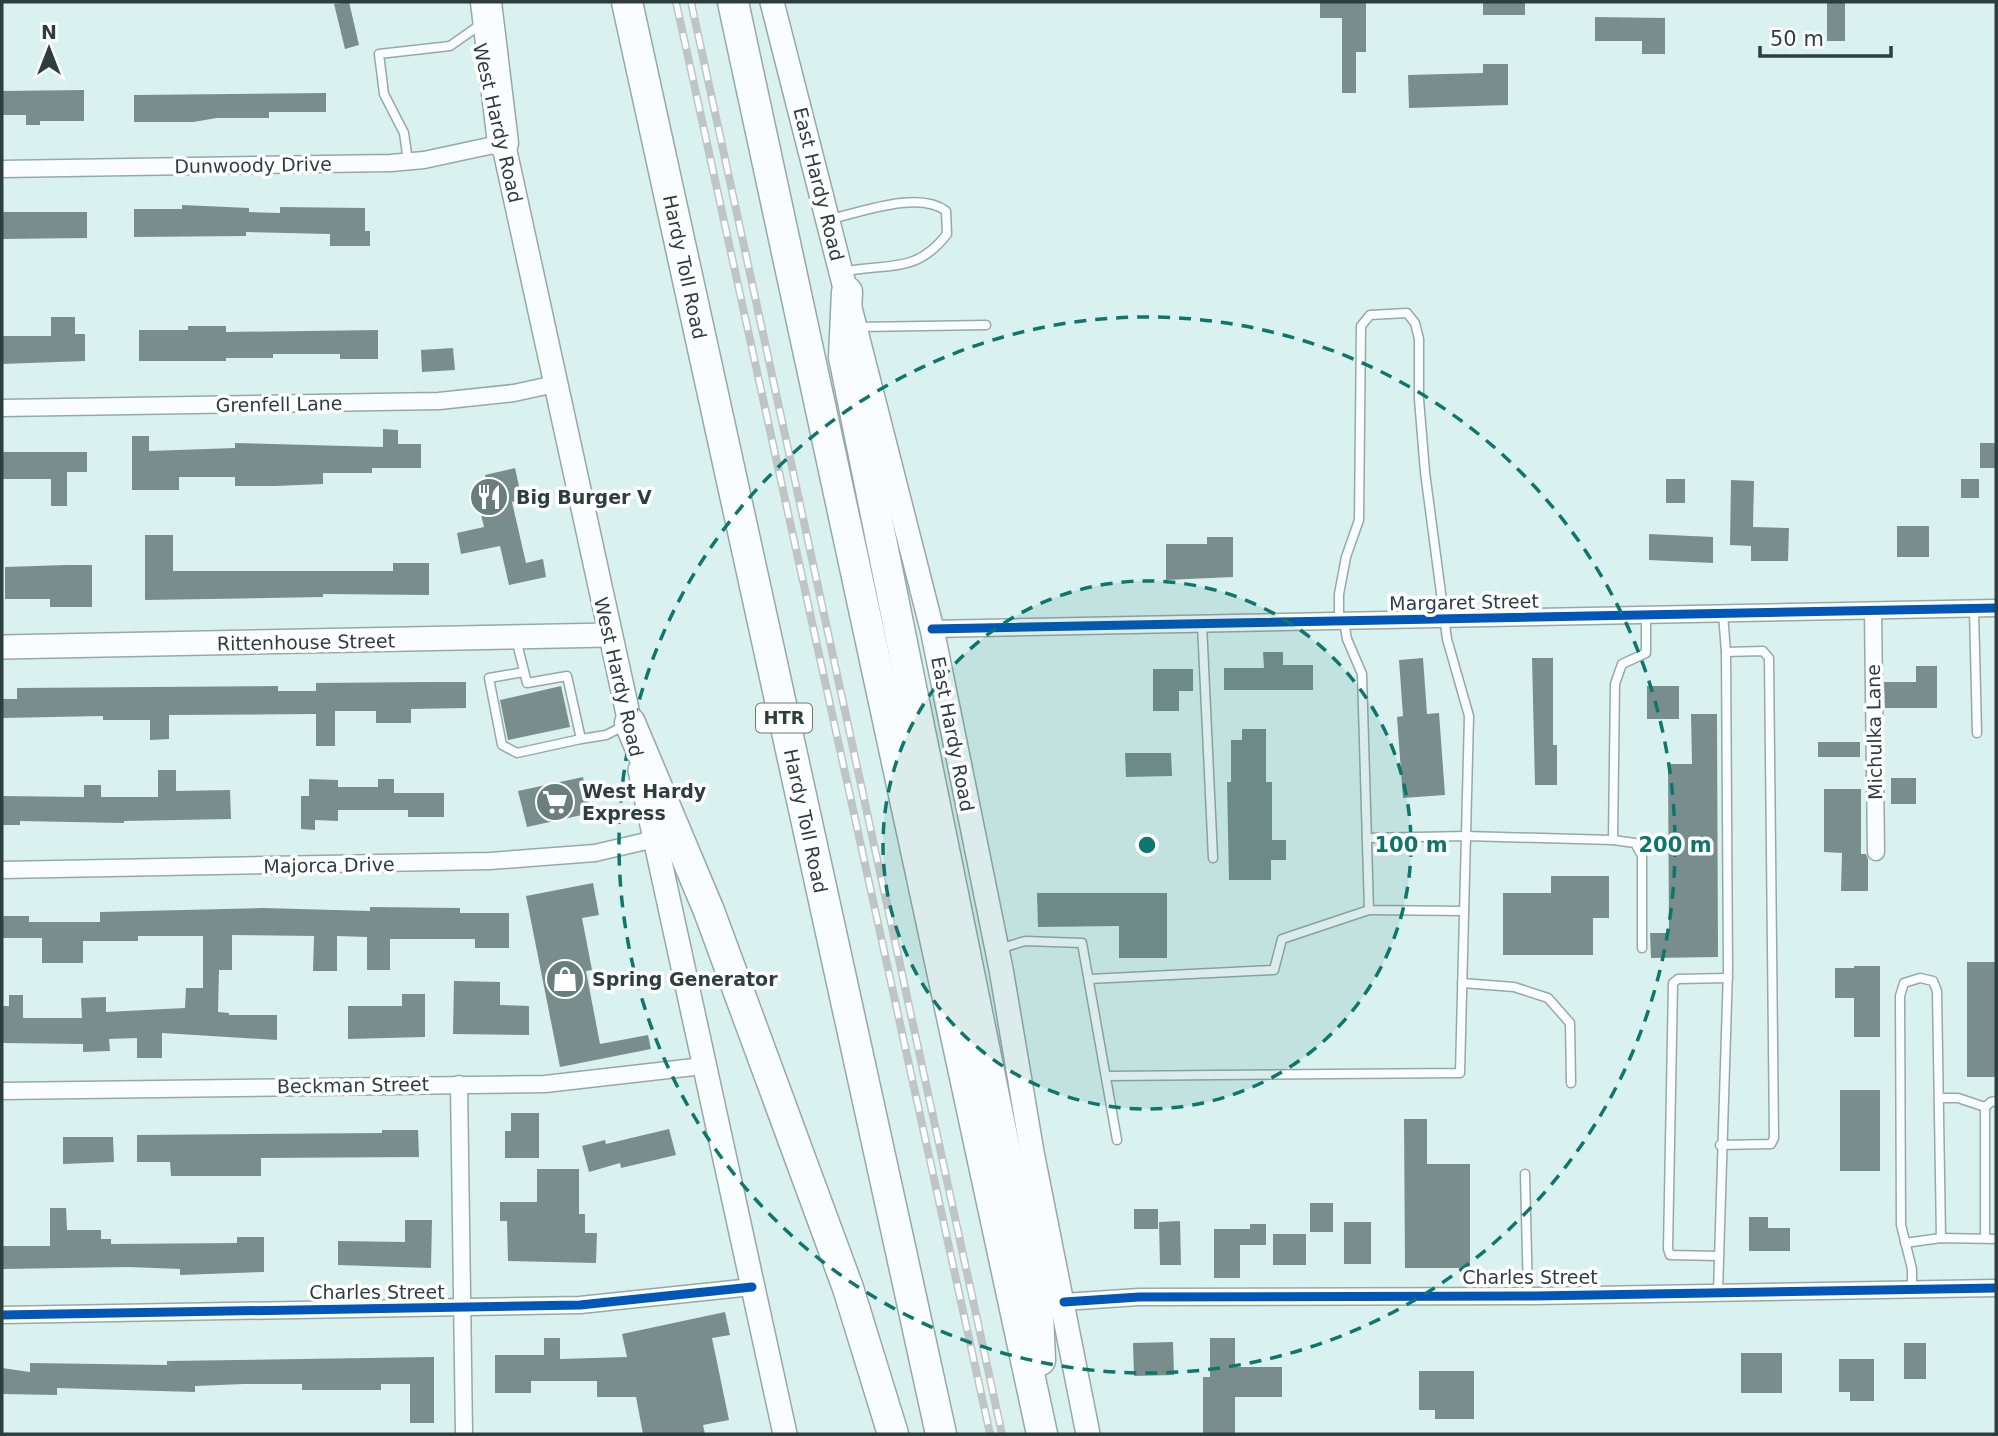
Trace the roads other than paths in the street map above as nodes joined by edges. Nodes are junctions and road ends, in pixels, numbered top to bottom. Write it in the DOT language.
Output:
graph roads {
  1 [pos="471,2"];
  2 [pos="627,2"];
  3 [pos="733,2"];
  4 [pos="772,2"];
  5 [pos="481,14"];
  6 [pos="503,143"];
  7 [pos="408,161"];
  8 [pos="2,169"];
  9 [pos="828,219"];
  10 [pos="844,282"];
  11 [pos="986,325"];
  12 [pos="856,327"];
  13 [pos="555,384"];
  14 [pos="2,408"];
  15 [pos="1996,608"];
  16 [pos="1974,609"];
  17 [pos="1873,611"];
  18 [pos="1723,614"];
  19 [pos="1646,616"];
  20 [pos="1446,620"];
  21 [pos="1342,622"];
  22 [pos="1202,624"];
  23 [pos="933,629"];
  24 [pos="610,635"];
  25 [pos="516,639"];
  26 [pos="2,647"];
  27 [pos="1726,652"];
  28 [pos="524,671"];
  29 [pos="630,723"];
  30 [pos="1977,733"];
  31 [pos="581,739"];
  32 [pos="1466,836"];
  33 [pos="1367,838"];
  34 [pos="655,839"];
  35 [pos="1613,839"];
  36 [pos="1876,852"];
  37 [pos="1213,858"];
  38 [pos="2,870"];
  39 [pos="1369,910"];
  40 [pos="1464,911"];
  41 [pos="1642,948"];
  42 [pos="996,950"];
  43 [pos="1728,978"];
  44 [pos="1089,979"];
  45 [pos="1462,983"];
  46 [pos="703,1066"];
  47 [pos="1108,1076"];
  48 [pos="1571,1083"];
  49 [pos="459,1084"];
  50 [pos="2,1091"];
  51 [pos="1939,1098"];
  52 [pos="1996,1101"];
  53 [pos="1985,1107"];
  54 [pos="1118,1140"];
  55 [pos="1720,1146"];
  56 [pos="1525,1174"];
  57 [pos="1941,1238"];
  58 [pos="1985,1238"];
  59 [pos="1996,1239"];
  60 [pos="1905,1243"];
  61 [pos="1718,1256"];
  62 [pos="752,1287"];
  63 [pos="1996,1288"];
  64 [pos="1912,1289"];
  65 [pos="1718,1292"];
  66 [pos="1528,1295"];
  67 [pos="1064,1302"];
  68 [pos="463,1308"];
  69 [pos="2,1315"];
  70 [pos="464,1434"];
  71 [pos="785,1434"];
  72 [pos="893,1434"];
  73 [pos="942,1434"];
  74 [pos="1043,1434"];
  75 [pos="1088,1434"];
  1 -- 5 [label="main road, West Hardy Road"];
  2 -- 73 [label="highway, Hardy Toll Road / HTR"];
  3 -- 74 [label="highway"];
  4 -- 9 [label="main road, East Hardy Road"];
  5 -- 6 [label="highway"];
  5 -- 7 [label="lane"];
  6 -- 7 [label="street, Dunwoody Drive"];
  6 -- 13 [label="main road, West Hardy Road"];
  7 -- 8 [label="street, Dunwoody Drive"];
  9 -- 10 [label="main road, East Hardy Road"];
  9 -- 10 [label="lane"];
  10 -- 12 [label="main road, East Hardy Road"];
  10 -- 74 [label="highway"];
  11 -- 12 [label="lane"];
  12 -- 23 [label="main road, East Hardy Road"];
  13 -- 14 [label="street, Grenfell Lane"];
  13 -- 24 [label="main road, West Hardy Road"];
  15 -- 16 [label="street, Margaret Street"];
  16 -- 17 [label="street, Margaret Street"];
  16 -- 30 [label="lane"];
  17 -- 18 [label="street, Margaret Street"];
  17 -- 36 [label="street, Michulka Lane"];
  18 -- 19 [label="street, Margaret Street"];
  18 -- 27 [label="lane"];
  19 -- 20 [label="street, Margaret Street"];
  19 -- 35 [label="lane"];
  20 -- 21 [label="street, Margaret Street"];
  20 -- 21 [label="lane"];
  20 -- 32 [label="lane"];
  21 -- 22 [label="street, Margaret Street"];
  21 -- 33 [label="lane"];
  22 -- 23 [label="street, Margaret Street"];
  22 -- 37 [label="lane"];
  23 -- 42 [label="main road, East Hardy Road"];
  24 -- 25 [label="main road, Rittenhouse Street"];
  24 -- 29 [label="main road, West Hardy Road"];
  25 -- 26 [label="main road, Rittenhouse Street"];
  25 -- 28 [label="lane"];
  27 -- 43 [label="lane"];
  27 -- 55 [label="lane"];
  28 -- 31 [label="lane"];
  28 -- 31 [label="lane"];
  29 -- 31 [label="lane"];
  29 -- 34 [label="main road, West Hardy Road"];
  29 -- 72 [label="highway"];
  32 -- 33 [label="lane"];
  32 -- 35 [label="lane"];
  32 -- 40 [label="lane"];
  33 -- 39 [label="lane"];
  34 -- 38 [label="street, Majorca Drive"];
  34 -- 46 [label="main road, West Hardy Road"];
  35 -- 41 [label="lane"];
  39 -- 40 [label="lane"];
  39 -- 44 [label="lane"];
  40 -- 45 [label="lane"];
  42 -- 44 [label="lane"];
  42 -- 67 [label="main road, East Hardy Road"];
  43 -- 55 [label="lane"];
  43 -- 61 [label="lane"];
  44 -- 47 [label="lane"];
  45 -- 47 [label="lane"];
  45 -- 48 [label="lane"];
  46 -- 49 [label="street, Beckman Street"];
  46 -- 62 [label="main road, West Hardy Road"];
  47 -- 54 [label="lane"];
  49 -- 50 [label="street, Beckman Street"];
  49 -- 68 [label="street"];
  51 -- 53 [label="lane"];
  51 -- 57 [label="lane"];
  51 -- 60 [label="lane"];
  52 -- 53 [label="lane"];
  53 -- 58 [label="lane"];
  55 -- 61 [label="lane"];
  56 -- 66 [label="lane"];
  57 -- 58 [label="lane"];
  57 -- 60 [label="lane"];
  58 -- 59 [label="lane"];
  60 -- 64 [label="lane"];
  61 -- 65 [label="lane"];
  62 -- 68 [label="street, Charles Street"];
  62 -- 71 [label="main road, West Hardy Road"];
  63 -- 64 [label="street, Charles Street"];
  64 -- 65 [label="street, Charles Street"];
  65 -- 66 [label="street, Charles Street"];
  66 -- 67 [label="street, Charles Street"];
  67 -- 75 [label="main road, East Hardy Road"];
  68 -- 69 [label="street, Charles Street"];
  68 -- 70 [label="street"];
}
